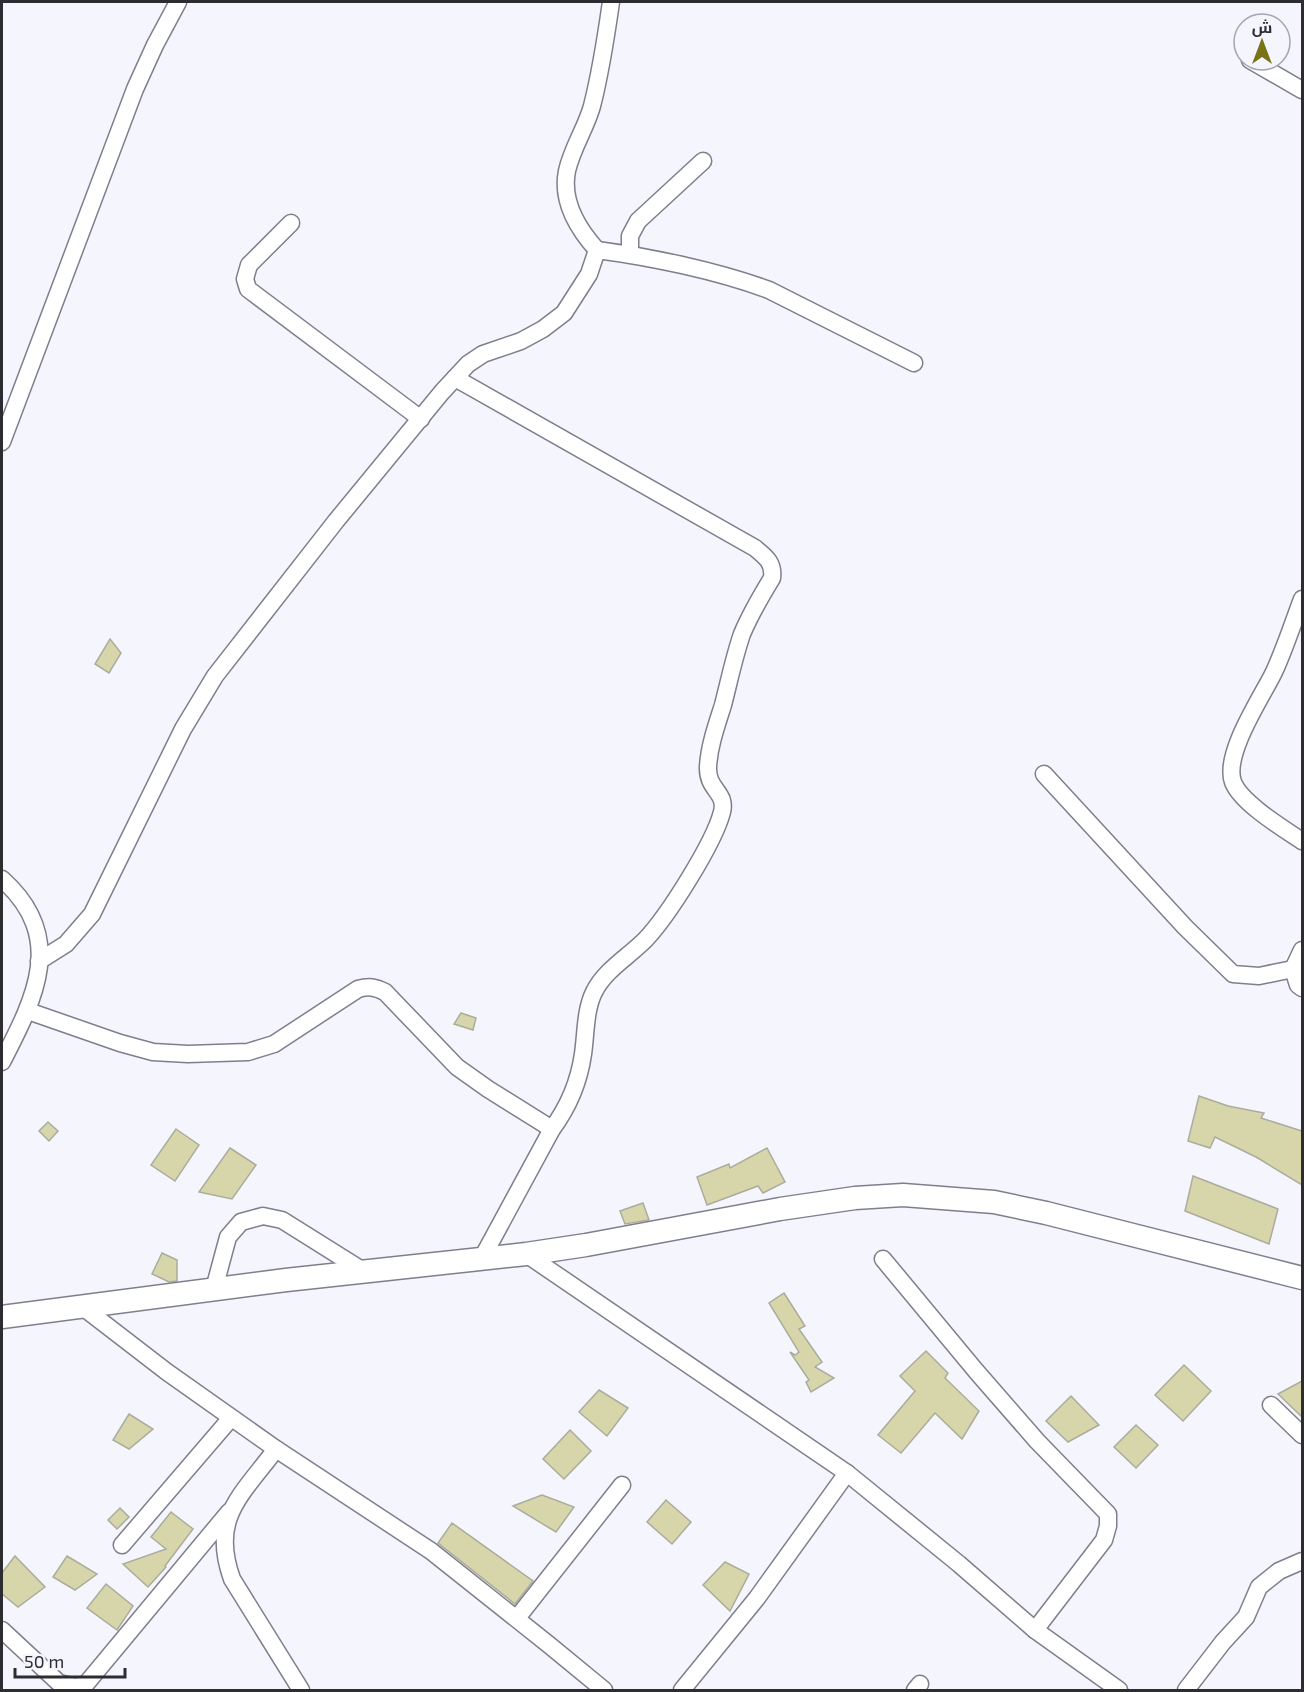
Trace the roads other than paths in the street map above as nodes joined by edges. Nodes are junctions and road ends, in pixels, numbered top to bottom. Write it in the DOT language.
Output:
graph roads {
  1 [pos="178,2"];
  2 [pos="611,2"];
  3 [pos="1271,72"];
  4 [pos="1302,90"];
  5 [pos="703,161"];
  6 [pos="291,223"];
  7 [pos="597,250"];
  8 [pos="630,254"];
  9 [pos="914,363"];
  10 [pos="455,378"];
  11 [pos="421,420"];
  12 [pos="2,442"];
  13 [pos="1302,599"];
  14 [pos="1044,774"];
  15 [pos="1302,841"];
  16 [pos="2,879"];
  17 [pos="1302,950"];
  18 [pos="39,961"];
  19 [pos="1293,969"];
  20 [pos="1302,988"];
  21 [pos="28,1011"];
  22 [pos="2,1062"];
  23 [pos="552,1129"];
  24 [pos="526,1254"];
  25 [pos="883,1259"];
  26 [pos="481,1260"];
  27 [pos="365,1272"];
  28 [pos="1302,1278"];
  29 [pos="214,1289"];
  30 [pos="80,1305"];
  31 [pos="2,1317"];
  32 [pos="1271,1404"];
  33 [pos="231,1418"];
  34 [pos="1302,1435"];
  35 [pos="276,1449"];
  36 [pos="847,1473"];
  37 [pos="622,1485"];
  38 [pos="229,1512"];
  39 [pos="122,1545"];
  40 [pos="1302,1561"];
  41 [pos="517,1618"];
  42 [pos="2,1630"];
  43 [pos="1035,1630"];
  44 [pos="74,1689"];
  45 [pos="301,1690"];
  46 [pos="604,1690"];
  47 [pos="682,1690"];
  48 [pos="1119,1690"];
  49 [pos="1186,1690"];
  1 -- 12 [label="street"];
  2 -- 7 [label="street"];
  3 -- 4 [label="street"];
  5 -- 8 [label="street"];
  6 -- 11 [label="street"];
  7 -- 8 [label="street"];
  7 -- 10 [label="street"];
  8 -- 9 [label="street"];
  10 -- 11 [label="street"];
  10 -- 23 [label="street"];
  11 -- 18 [label="street"];
  13 -- 15 [label="street"];
  14 -- 19 [label="street"];
  16 -- 18 [label="street"];
  17 -- 19 [label="street"];
  18 -- 21 [label="street"];
  19 -- 20 [label="street"];
  21 -- 22 [label="street"];
  21 -- 23 [label="street"];
  23 -- 26 [label="street"];
  24 -- 26 [label="main road"];
  24 -- 28 [label="main road"];
  24 -- 36 [label="street"];
  25 -- 43 [label="street"];
  26 -- 27 [label="main road"];
  27 -- 29 [label="main road"];
  27 -- 29 [label="street"];
  29 -- 30 [label="main road"];
  30 -- 31 [label="main road"];
  30 -- 33 [label="street"];
  32 -- 34 [label="street"];
  33 -- 35 [label="street"];
  33 -- 39 [label="street"];
  35 -- 38 [label="street"];
  35 -- 41 [label="street"];
  36 -- 43 [label="street"];
  36 -- 47 [label="street"];
  37 -- 41 [label="street"];
  38 -- 44 [label="street"];
  38 -- 45 [label="street"];
  40 -- 49 [label="street"];
  41 -- 46 [label="street"];
  42 -- 44 [label="street"];
  43 -- 48 [label="street"];
}
